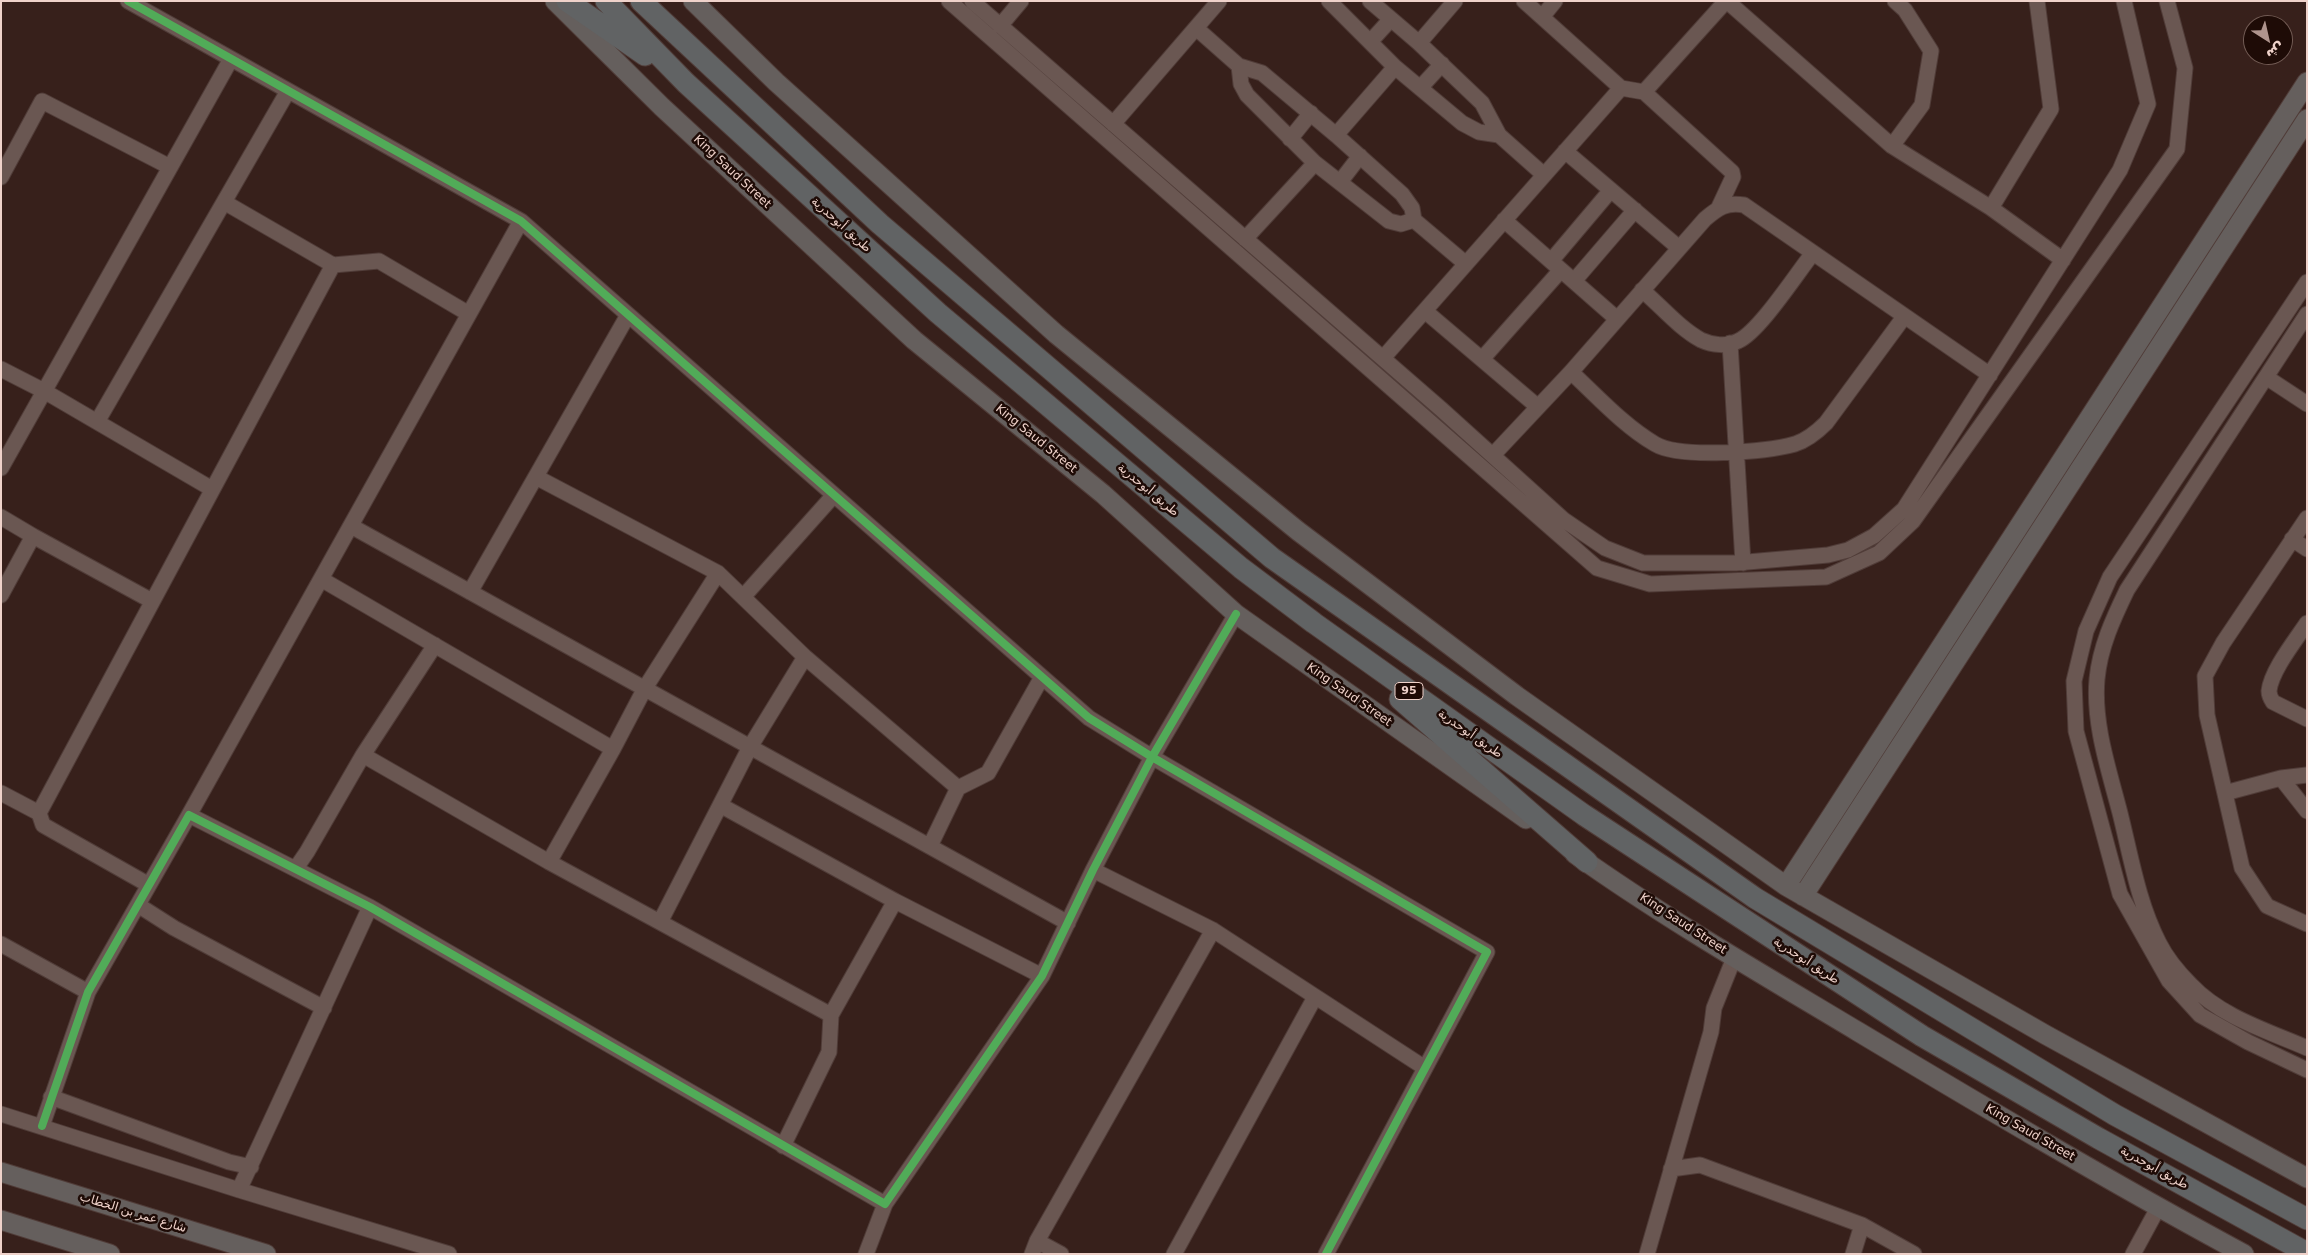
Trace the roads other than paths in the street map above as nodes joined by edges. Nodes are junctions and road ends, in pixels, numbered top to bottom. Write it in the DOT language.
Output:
graph roads {
  1 [pos="128,1"];
  2 [pos="555,1"];
  3 [pos="567,1"];
  4 [pos="606,1"];
  5 [pos="641,1"];
  6 [pos="693,1"];
  7 [pos="949,1"];
  8 [pos="972,1"];
  9 [pos="1021,1"];
  10 [pos="1218,1"];
  11 [pos="1329,1"];
  12 [pos="1370,1"];
  13 [pos="1455,1"];
  14 [pos="1524,1"];
  15 [pos="1555,1"];
  16 [pos="1726,1"];
  17 [pos="1895,1"];
  18 [pos="2038,1"];
  19 [pos="2124,1"];
  20 [pos="2168,2"];
  21 [pos="1542,17"];
  22 [pos="1391,19"];
  23 [pos="1000,26"];
  24 [pos="1196,28"];
  25 [pos="1370,42"];
  26 [pos="1419,43"];
  27 [pos="231,59"];
  28 [pos="1442,64"];
  29 [pos="1239,66"];
  30 [pos="1395,67"];
  31 [pos="686,82"];
  32 [pos="2307,82"];
  33 [pos="1420,88"];
  34 [pos="1621,88"];
  35 [pos="288,91"];
  36 [pos="1644,92"];
  37 [pos="1311,113"];
  38 [pos="2307,119"];
  39 [pos="1113,124"];
  40 [pos="1336,135"];
  41 [pos="1499,135"];
  42 [pos="1290,139"];
  43 [pos="1892,146"];
  44 [pos="1566,150"];
  45 [pos="1360,156"];
  46 [pos="1315,162"];
  47 [pos="170,167"];
  48 [pos="1544,175"];
  49 [pos="1,177"];
  50 [pos="1340,182"];
  51 [pos="1612,190"];
  52 [pos="224,202"];
  53 [pos="1719,207"];
  54 [pos="1991,208"];
  55 [pos="1635,210"];
  56 [pos="1414,220"];
  57 [pos="1504,220"];
  58 [pos="521,221"];
  59 [pos="1245,239"];
  60 [pos="1679,248"];
  61 [pos="1813,253"];
  62 [pos="2063,260"];
  63 [pos="1466,264"];
  64 [pos="332,265"];
  65 [pos="1556,265"];
  66 [pos="1574,282"];
  67 [pos="2307,282"];
  68 [pos="1642,290"];
  69 [pos="1425,311"];
  70 [pos="469,314"];
  71 [pos="2307,314"];
  72 [pos="628,315"];
  73 [pos="1904,317"];
  74 [pos="1617,319"];
  75 [pos="1730,343"];
  76 [pos="1383,358"];
  77 [pos="1482,359"];
  78 [pos="1,369"];
  79 [pos="1571,372"];
  80 [pos="1990,375"];
  81 [pos="2266,377"];
  82 [pos="44,391"];
  83 [pos="2307,404"];
  84 [pos="1538,407"];
  85 [pos="97,422"];
  86 [pos="1737,452"];
  87 [pos="1493,455"];
  88 [pos="1,468"];
  89 [pos="536,477"];
  90 [pos="212,489"];
  91 [pos="834,494"];
  92 [pos="1,517"];
  93 [pos="2307,518"];
  94 [pos="351,526"];
  95 [pos="33,536"];
  96 [pos="2292,539"];
  97 [pos="2307,549"];
  98 [pos="1743,563"];
  99 [pos="718,572"];
  100 [pos="321,579"];
  101 [pos="470,592"];
  102 [pos="1,595"];
  103 [pos="743,597"];
  104 [pos="152,601"];
  105 [pos="1236,614"];
  106 [pos="1314,623"];
  107 [pos="2304,633"];
  108 [pos="435,646"];
  109 [pos="805,657"];
  110 [pos="1042,677"];
  111 [pos="645,688"];
  112 [pos="2307,719"];
  113 [pos="750,747"];
  114 [pos="613,749"];
  115 [pos="363,755"];
  116 [pos="1152,757"];
  117 [pos="2307,775"];
  118 [pos="2281,778"];
  119 [pos="958,788"];
  120 [pos="1,793"];
  121 [pos="2225,793"];
  122 [pos="720,804"];
  123 [pos="2307,811"];
  124 [pos="39,813"];
  125 [pos="189,815"];
  126 [pos="930,846"];
  127 [pos="549,862"];
  128 [pos="1587,862"];
  129 [pos="296,868"];
  130 [pos="1093,870"];
  131 [pos="150,885"];
  132 [pos="1786,886"];
  133 [pos="1803,896"];
  134 [pos="895,901"];
  135 [pos="138,904"];
  136 [pos="370,907"];
  137 [pos="660,922"];
  138 [pos="1068,923"];
  139 [pos="2307,924"];
  140 [pos="1213,930"];
  141 [pos="1,944"];
  142 [pos="1734,958"];
  143 [pos="1042,976"];
  144 [pos="88,992"];
  145 [pos="1315,997"];
  146 [pos="324,1008"];
  147 [pos="831,1015"];
  148 [pos="2307,1048"];
  149 [pos="1425,1068"];
  150 [pos="2307,1070"];
  151 [pos="51,1097"];
  152 [pos="1,1114"];
  153 [pos="42,1126"];
  154 [pos="783,1146"];
  155 [pos="251,1167"];
  156 [pos="1671,1169"];
  157 [pos="1,1172"];
  158 [pos="2307,1178"];
  159 [pos="239,1190"];
  160 [pos="884,1204"];
  161 [pos="2158,1208"];
  162 [pos="2307,1219"];
  163 [pos="1,1220"];
  164 [pos="1862,1225"];
  165 [pos="1034,1247"];
  166 [pos="2307,1253"];
  167 [pos="110,1254"];
  168 [pos="266,1254"];
  169 [pos="449,1254"];
  170 [pos="866,1254"];
  171 [pos="1061,1254"];
  172 [pos="1174,1254"];
  173 [pos="1326,1254"];
  174 [pos="1647,1254"];
  175 [pos="1853,1254"];
  176 [pos="1914,1254"];
  177 [pos="2133,1254"];
  178 [pos="2244,1254"];
  1 -- 27 [label="street"];
  2 -- 105 [label="main road, King Saud Street"];
  3 -- 31 [label="highway"];
  4 -- 31 [label="highway, طريق أبوحدرية / 95"];
  5 -- 162 [label="highway, 95"];
  6 -- 132 [label="main road"];
  7 -- 20 [label="street"];
  8 -- 23 [label="street"];
  9 -- 23 [label="street"];
  10 -- 24 [label="street"];
  11 -- 25 [label="street"];
  12 -- 22 [label="street"];
  13 -- 26 [label="street"];
  14 -- 21 [label="street"];
  15 -- 21 [label="street"];
  16 -- 36 [label="street"];
  16 -- 43 [label="street"];
  17 -- 43 [label="street"];
  18 -- 54 [label="street"];
  19 -- 62 [label="street"];
  21 -- 34 [label="street"];
  22 -- 25 [label="street"];
  22 -- 26 [label="street"];
  23 -- 39 [label="street"];
  24 -- 29 [label="street"];
  24 -- 39 [label="street"];
  25 -- 30 [label="street"];
  26 -- 28 [label="street"];
  27 -- 35 [label="street"];
  27 -- 47 [label="street"];
  28 -- 33 [label="street"];
  28 -- 41 [label="street"];
  29 -- 37 [label="street"];
  29 -- 42 [label="street"];
  30 -- 33 [label="street"];
  30 -- 40 [label="street"];
  31 -- 106 [label="highway, طريق أبوحدرية / 95"];
  32 -- 132 [label="main road"];
  33 -- 41 [label="street"];
  34 -- 36 [label="street"];
  34 -- 44 [label="street"];
  35 -- 52 [label="street"];
  35 -- 58 [label="street"];
  36 -- 53 [label="street"];
  37 -- 40 [label="street"];
  37 -- 42 [label="street"];
  38 -- 133 [label="main road"];
  39 -- 59 [label="street"];
  40 -- 45 [label="street"];
  41 -- 48 [label="street"];
  42 -- 46 [label="street"];
  43 -- 54 [label="street"];
  44 -- 48 [label="street"];
  44 -- 51 [label="street"];
  45 -- 50 [label="street"];
  45 -- 56 [label="street"];
  46 -- 50 [label="street"];
  46 -- 59 [label="street"];
  47 -- 49 [label="street"];
  47 -- 82 [label="street"];
  48 -- 57 [label="street"];
  50 -- 56 [label="street"];
  51 -- 55 [label="street"];
  51 -- 65 [label="street"];
  52 -- 64 [label="street"];
  52 -- 85 [label="street"];
  53 -- 60 [label="street"];
  53 -- 61 [label="street"];
  54 -- 62 [label="street"];
  55 -- 60 [label="street"];
  55 -- 66 [label="street"];
  56 -- 63 [label="street"];
  57 -- 63 [label="street"];
  57 -- 65 [label="street"];
  58 -- 70 [label="street"];
  58 -- 72 [label="street"];
  59 -- 76 [label="street"];
  60 -- 68 [label="street"];
  61 -- 73 [label="street"];
  61 -- 75 [label="street"];
  62 -- 80 [label="street"];
  63 -- 69 [label="street"];
  64 -- 70 [label="street"];
  64 -- 90 [label="street"];
  65 -- 66 [label="street"];
  65 -- 77 [label="street"];
  66 -- 74 [label="street"];
  67 -- 150 [label="street"];
  68 -- 74 [label="street"];
  68 -- 75 [label="street"];
  69 -- 76 [label="street"];
  69 -- 77 [label="street"];
  70 -- 94 [label="street"];
  71 -- 81 [label="street"];
  72 -- 89 [label="street"];
  72 -- 91 [label="street"];
  73 -- 80 [label="street"];
  73 -- 86 [label="street"];
  74 -- 79 [label="street"];
  75 -- 86 [label="street"];
  76 -- 87 [label="street"];
  77 -- 84 [label="street"];
  78 -- 82 [label="street"];
  79 -- 84 [label="street"];
  79 -- 86 [label="street"];
  80 -- 98 [label="street"];
  81 -- 83 [label="street"];
  81 -- 148 [label="street"];
  82 -- 85 [label="street"];
  82 -- 88 [label="street"];
  84 -- 87 [label="street"];
  85 -- 90 [label="street"];
  86 -- 98 [label="street"];
  87 -- 98 [label="street"];
  89 -- 99 [label="street"];
  89 -- 101 [label="street"];
  90 -- 104 [label="street"];
  91 -- 103 [label="street"];
  91 -- 110 [label="street"];
  92 -- 95 [label="street"];
  93 -- 96 [label="street"];
  94 -- 100 [label="street"];
  94 -- 101 [label="street"];
  95 -- 102 [label="street"];
  95 -- 104 [label="street"];
  96 -- 97 [label="street"];
  96 -- 121 [label="street"];
  99 -- 103 [label="street"];
  99 -- 111 [label="street"];
  100 -- 108 [label="street"];
  100 -- 125 [label="street"];
  101 -- 111 [label="street"];
  103 -- 109 [label="street"];
  104 -- 124 [label="street"];
  105 -- 116 [label="street"];
  105 -- 128 [label="main road, King Saud Street"];
  106 -- 128 [label="highway"];
  106 -- 166 [label="highway, طريق أبوحدرية / 95"];
  107 -- 112 [label="street"];
  108 -- 114 [label="street"];
  108 -- 115 [label="street"];
  109 -- 113 [label="street"];
  109 -- 119 [label="street"];
  110 -- 116 [label="street"];
  110 -- 119 [label="street"];
  111 -- 113 [label="street"];
  111 -- 114 [label="street"];
  113 -- 122 [label="street"];
  113 -- 126 [label="street"];
  114 -- 127 [label="street"];
  115 -- 127 [label="street"];
  115 -- 129 [label="street"];
  116 -- 130 [label="street"];
  116 -- 149 [label="street"];
  117 -- 118 [label="street"];
  118 -- 121 [label="street"];
  118 -- 123 [label="street"];
  119 -- 126 [label="street"];
  120 -- 124 [label="street"];
  121 -- 139 [label="street"];
  122 -- 134 [label="street"];
  122 -- 137 [label="street"];
  124 -- 131 [label="street"];
  125 -- 129 [label="street"];
  125 -- 131 [label="street"];
  126 -- 138 [label="street"];
  127 -- 137 [label="street"];
  128 -- 142 [label="main road, King Saud Street"];
  129 -- 136 [label="street"];
  130 -- 138 [label="street"];
  130 -- 140 [label="street"];
  131 -- 135 [label="street"];
  132 -- 133 [label="main road"];
  133 -- 158 [label="main road"];
  134 -- 143 [label="street"];
  134 -- 147 [label="street"];
  135 -- 144 [label="street"];
  135 -- 146 [label="street"];
  136 -- 146 [label="street"];
  136 -- 154 [label="street"];
  137 -- 147 [label="street"];
  138 -- 143 [label="street"];
  140 -- 145 [label="street"];
  140 -- 165 [label="street"];
  141 -- 144 [label="street"];
  142 -- 156 [label="street"];
  142 -- 161 [label="main road, King Saud Street"];
  143 -- 160 [label="street"];
  144 -- 151 [label="street"];
  145 -- 149 [label="street"];
  145 -- 172 [label="street"];
  146 -- 155 [label="street"];
  147 -- 154 [label="street"];
  149 -- 173 [label="street"];
  151 -- 153 [label="street"];
  151 -- 155 [label="street"];
  152 -- 153 [label="street"];
  153 -- 159 [label="street"];
  154 -- 160 [label="street"];
  155 -- 159 [label="street"];
  156 -- 164 [label="street"];
  156 -- 174 [label="street"];
  157 -- 168 [label="main road, شارع عمر بن الخطاب"];
  159 -- 169 [label="street"];
  160 -- 170 [label="street"];
  161 -- 177 [label="street"];
  161 -- 178 [label="main road, King Saud Street"];
  163 -- 167 [label="main road"];
  164 -- 175 [label="street"];
  164 -- 176 [label="street"];
  165 -- 171 [label="street"];
}
